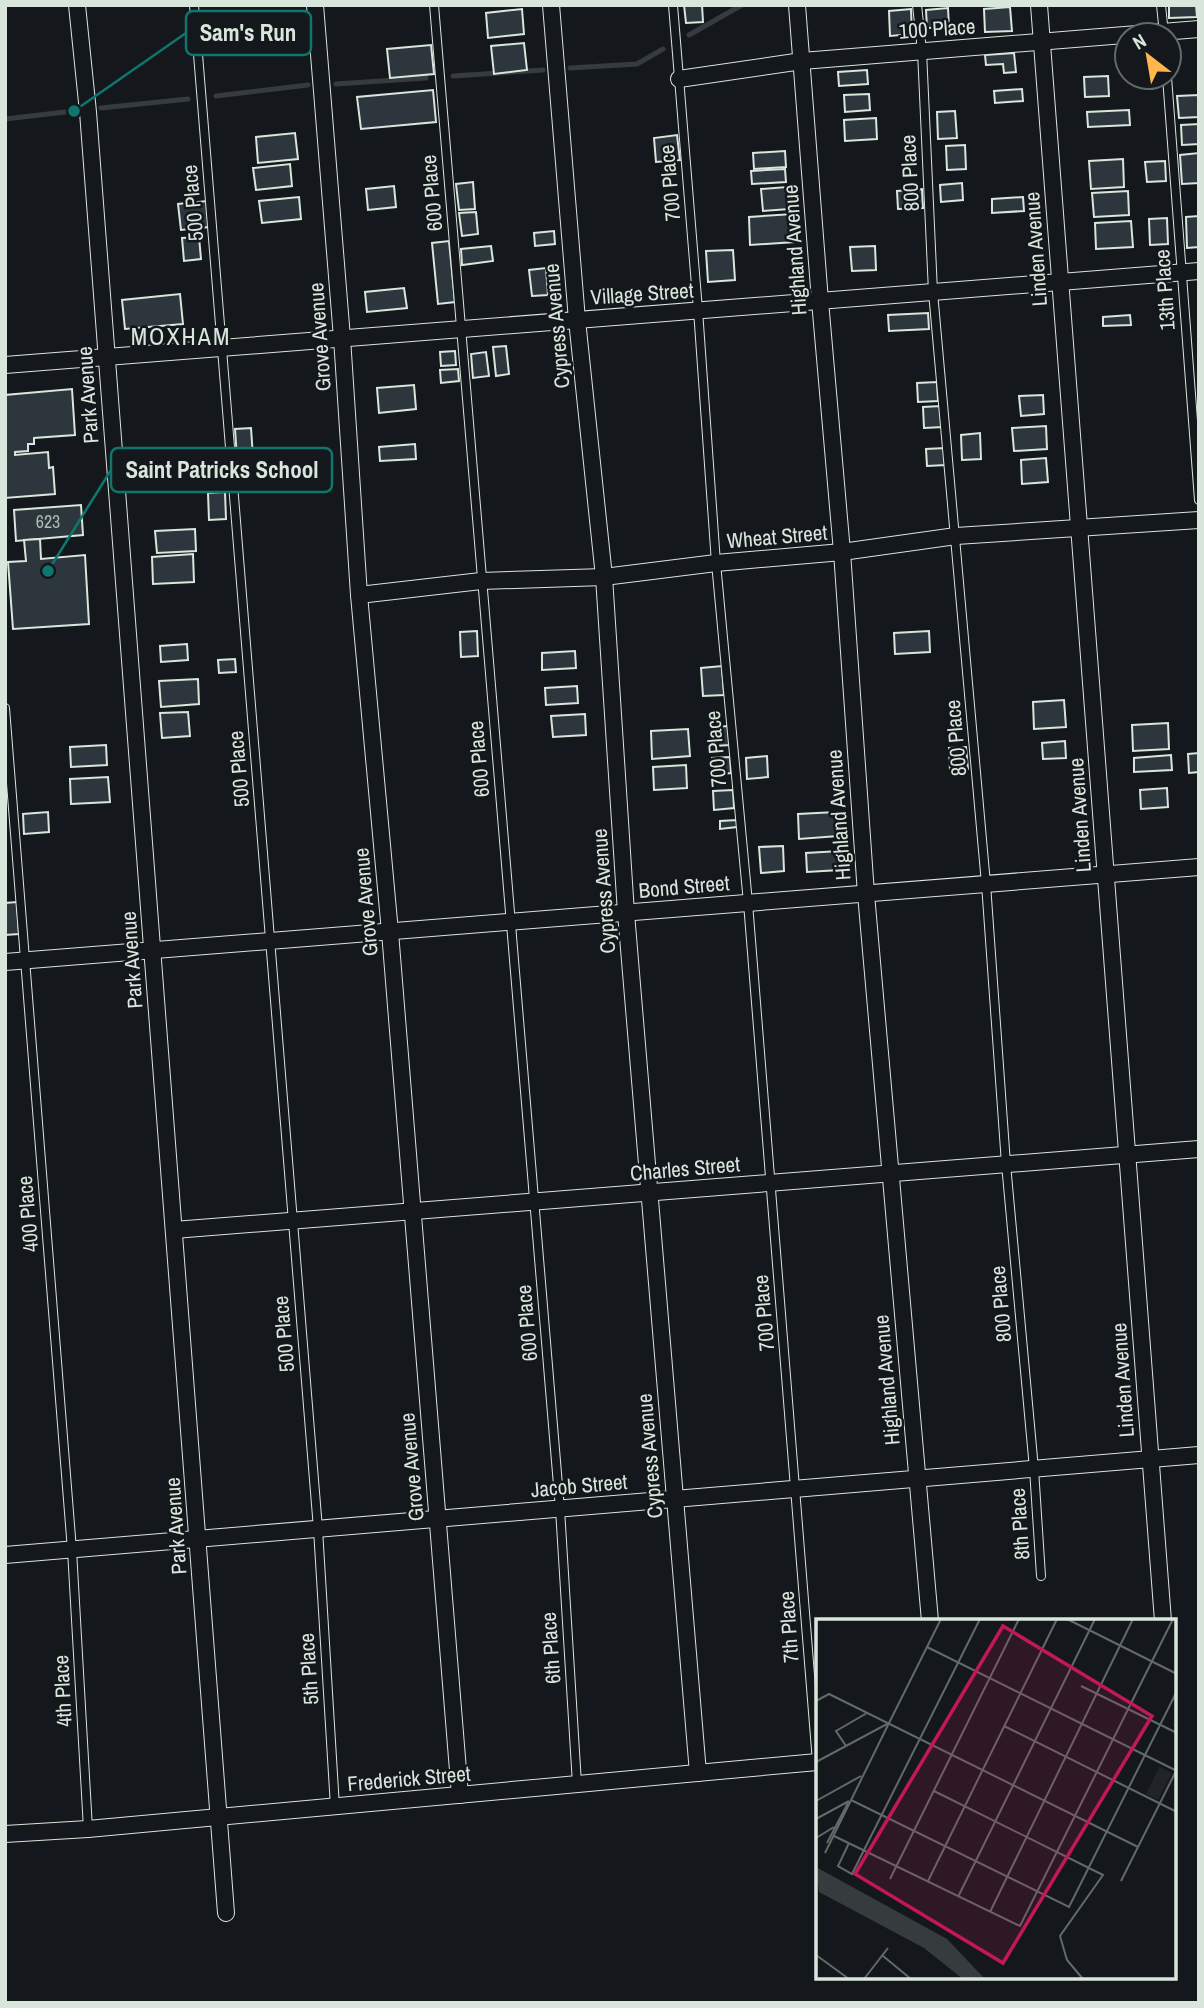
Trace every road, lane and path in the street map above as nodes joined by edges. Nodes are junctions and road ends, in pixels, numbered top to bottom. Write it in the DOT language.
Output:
graph roads {
  1 [pos="77,5"];
  2 [pos="194,5"];
  3 [pos="315,5"];
  4 [pos="434,5"];
  5 [pos="551,5"];
  6 [pos="673,5"];
  7 [pos="797,5"];
  8 [pos="917,5"];
  9 [pos="1039,5"];
  10 [pos="1113,37"];
  11 [pos="1042,42"];
  12 [pos="922,51"];
  13 [pos="802,61"];
  14 [pos="679,79"];
  15 [pos="1168,91"];
  16 [pos="1199,271"];
  17 [pos="1181,273"];
  18 [pos="1059,282"];
  19 [pos="933,292"];
  20 [pos="820,301"];
  21 [pos="698,310"];
  22 [pos="577,320"];
  23 [pos="461,329"];
  24 [pos="342,338"];
  25 [pos="222,348"];
  26 [pos="107,357"];
  27 [pos="5,365"];
  28 [pos="1199,500"];
  29 [pos="1199,520"];
  30 [pos="1078,528"];
  31 [pos="956,537"];
  32 [pos="842,552"];
  33 [pos="716,563"];
  34 [pos="604,577"];
  35 [pos="481,580"];
  36 [pos="359,595"];
  37 [pos="5,708"];
  38 [pos="1199,867"];
  39 [pos="1105,874"];
  40 [pos="986,884"];
  41 [pos="866,894"];
  42 [pos="748,903"];
  43 [pos="626,913"];
  44 [pos="510,922"];
  45 [pos="390,932"];
  46 [pos="270,941"];
  47 [pos="152,951"];
  48 [pos="25,961"];
  49 [pos="5,962"];
  50 [pos="1199,1149"];
  51 [pos="1127,1155"];
  52 [pos="1006,1164"];
  53 [pos="890,1174"];
  54 [pos="771,1183"];
  55 [pos="650,1193"];
  56 [pos="534,1202"];
  57 [pos="412,1212"];
  58 [pos="293,1221"];
  59 [pos="174,1230"];
  60 [pos="1199,1455"];
  61 [pos="1150,1459"];
  62 [pos="1034,1469"];
  63 [pos="917,1479"];
  64 [pos="796,1489"];
  65 [pos="675,1499"];
  66 [pos="560,1509"];
  67 [pos="437,1519"];
  68 [pos="318,1529"];
  69 [pos="198,1539"];
  70 [pos="72,1550"];
  71 [pos="5,1555"];
  72 [pos="1041,1576"];
  73 [pos="930,1619"];
  74 [pos="1163,1619"];
  75 [pos="816,1749"];
  76 [pos="816,1762"];
  77 [pos="698,1773"];
  78 [pos="577,1784"];
  79 [pos="460,1795"];
  80 [pos="335,1807"];
  81 [pos="219,1817"];
  82 [pos="88,1829"];
  83 [pos="5,1834"];
  84 [pos="226,1913"];
  1 -- 26 [label="street, Park Avenue"];
  2 -- 25 [label="lane, 500 Place"];
  3 -- 24 [label="street, Grove Avenue"];
  4 -- 23 [label="lane, 600 Place"];
  5 -- 22 [label="street, Cypress Avenue"];
  6 -- 14 [label="lane, 700 Place"];
  7 -- 13 [label="street, Highland Avenue"];
  8 -- 12 [label="lane, 800 Place"];
  9 -- 11 [label="street, Linden Avenue"];
  10 -- 11 [label="street, 100 Place"];
  11 -- 12 [label="street, 100 Place"];
  11 -- 18 [label="street, Linden Avenue"];
  12 -- 13 [label="street, 100 Place"];
  12 -- 19 [label="lane, 800 Place"];
  13 -- 14 [label="street, 100 Place"];
  13 -- 20 [label="street, Highland Avenue"];
  14 -- 21 [label="lane, 700 Place"];
  15 -- 17 [label="lane, 13th Place"];
  16 -- 17 [label="street, Village Street"];
  17 -- 18 [label="street, Village Street"];
  17 -- 28 [label="lane, 13th Place"];
  18 -- 19 [label="street, Village Street"];
  18 -- 30 [label="street, Linden Avenue"];
  19 -- 20 [label="street, Village Street"];
  19 -- 31 [label="lane, 800 Place"];
  20 -- 21 [label="street, Village Street"];
  20 -- 32 [label="street, Highland Avenue"];
  21 -- 22 [label="street, Village Street"];
  21 -- 33 [label="lane, 700 Place"];
  22 -- 23 [label="street, Village Street"];
  22 -- 34 [label="street, Cypress Avenue"];
  23 -- 24 [label="street, Village Street"];
  23 -- 35 [label="lane, 600 Place"];
  24 -- 25 [label="street, Village Street"];
  24 -- 36 [label="street, Grove Avenue"];
  25 -- 26 [label="street, Village Street"];
  25 -- 46 [label="lane, 500 Place"];
  26 -- 27 [label="street, Village Street"];
  26 -- 47 [label="street, Park Avenue"];
  29 -- 30 [label="street, Wheat Street"];
  30 -- 31 [label="street, Wheat Street"];
  30 -- 39 [label="street, Linden Avenue"];
  31 -- 32 [label="street, Wheat Street"];
  31 -- 40 [label="lane, 800 Place"];
  32 -- 33 [label="street, Wheat Street"];
  32 -- 41 [label="street, Highland Avenue"];
  33 -- 34 [label="street, Wheat Street"];
  33 -- 42 [label="lane, 700 Place"];
  34 -- 35 [label="street, Wheat Street"];
  34 -- 43 [label="street, Cypress Avenue"];
  35 -- 36 [label="street, Wheat Street"];
  35 -- 44 [label="lane, 600 Place"];
  36 -- 45 [label="street, Grove Avenue"];
  37 -- 48 [label="lane, 400 Place"];
  38 -- 39 [label="street, Bond Street"];
  39 -- 40 [label="street, Bond Street"];
  39 -- 51 [label="street, Linden Avenue"];
  40 -- 41 [label="street, Bond Street"];
  40 -- 52 [label="lane, 800 Place"];
  41 -- 42 [label="street, Bond Street"];
  41 -- 53 [label="street, Highland Avenue"];
  42 -- 43 [label="street, Bond Street"];
  42 -- 54 [label="lane, 700 Place"];
  43 -- 44 [label="street, Bond Street"];
  43 -- 55 [label="street, Cypress Avenue"];
  44 -- 45 [label="street, Bond Street"];
  44 -- 56 [label="lane, 600 Place"];
  45 -- 46 [label="street, Bond Street"];
  45 -- 57 [label="street, Grove Avenue"];
  46 -- 47 [label="street, Bond Street"];
  46 -- 58 [label="lane, 500 Place"];
  47 -- 48 [label="street, Bond Street"];
  47 -- 59 [label="street, Park Avenue"];
  48 -- 49 [label="street, Bond Street"];
  48 -- 70 [label="lane, 400 Place"];
  50 -- 51 [label="street, Charles Street"];
  51 -- 52 [label="street, Charles Street"];
  51 -- 61 [label="street, Linden Avenue"];
  52 -- 53 [label="street, Charles Street"];
  52 -- 62 [label="lane, 800 Place"];
  53 -- 54 [label="street, Charles Street"];
  53 -- 63 [label="street, Highland Avenue"];
  54 -- 55 [label="street, Charles Street"];
  54 -- 64 [label="lane, 700 Place"];
  55 -- 56 [label="street, Charles Street"];
  55 -- 65 [label="street, Cypress Avenue"];
  56 -- 57 [label="street, Charles Street"];
  56 -- 66 [label="lane, 600 Place"];
  57 -- 58 [label="street, Charles Street"];
  57 -- 67 [label="street, Grove Avenue"];
  58 -- 59 [label="street, Charles Street"];
  58 -- 68 [label="lane, 500 Place"];
  59 -- 69 [label="street, Park Avenue"];
  60 -- 61 [label="street, Jacob Street"];
  61 -- 62 [label="street, Jacob Street"];
  61 -- 74 [label="street, Linden Avenue"];
  62 -- 63 [label="street, Jacob Street"];
  62 -- 72 [label="lane, 8th Place"];
  63 -- 64 [label="street, Jacob Street"];
  63 -- 73 [label="street, Highland Avenue"];
  64 -- 65 [label="street, Jacob Street"];
  64 -- 75 [label="lane, 7th Place"];
  65 -- 66 [label="street, Jacob Street"];
  65 -- 77 [label="street, Cypress Avenue"];
  66 -- 67 [label="street, Jacob Street"];
  66 -- 78 [label="lane, 6th Place"];
  67 -- 68 [label="street, Jacob Street"];
  67 -- 79 [label="street, Grove Avenue"];
  68 -- 69 [label="street, Jacob Street"];
  68 -- 80 [label="lane, 5th Place"];
  69 -- 70 [label="street, Jacob Street"];
  69 -- 81 [label="street, Park Avenue"];
  70 -- 71 [label="street, Jacob Street"];
  70 -- 82 [label="lane, 4th Place"];
  76 -- 77 [label="street, Frederick Street"];
  77 -- 78 [label="street, Frederick Street"];
  78 -- 79 [label="street, Frederick Street"];
  79 -- 80 [label="street, Frederick Street"];
  80 -- 81 [label="street, Frederick Street"];
  81 -- 82 [label="street, Frederick Street"];
  81 -- 84 [label="street, Park Avenue"];
  82 -- 83 [label="street, Frederick Street"];
}
